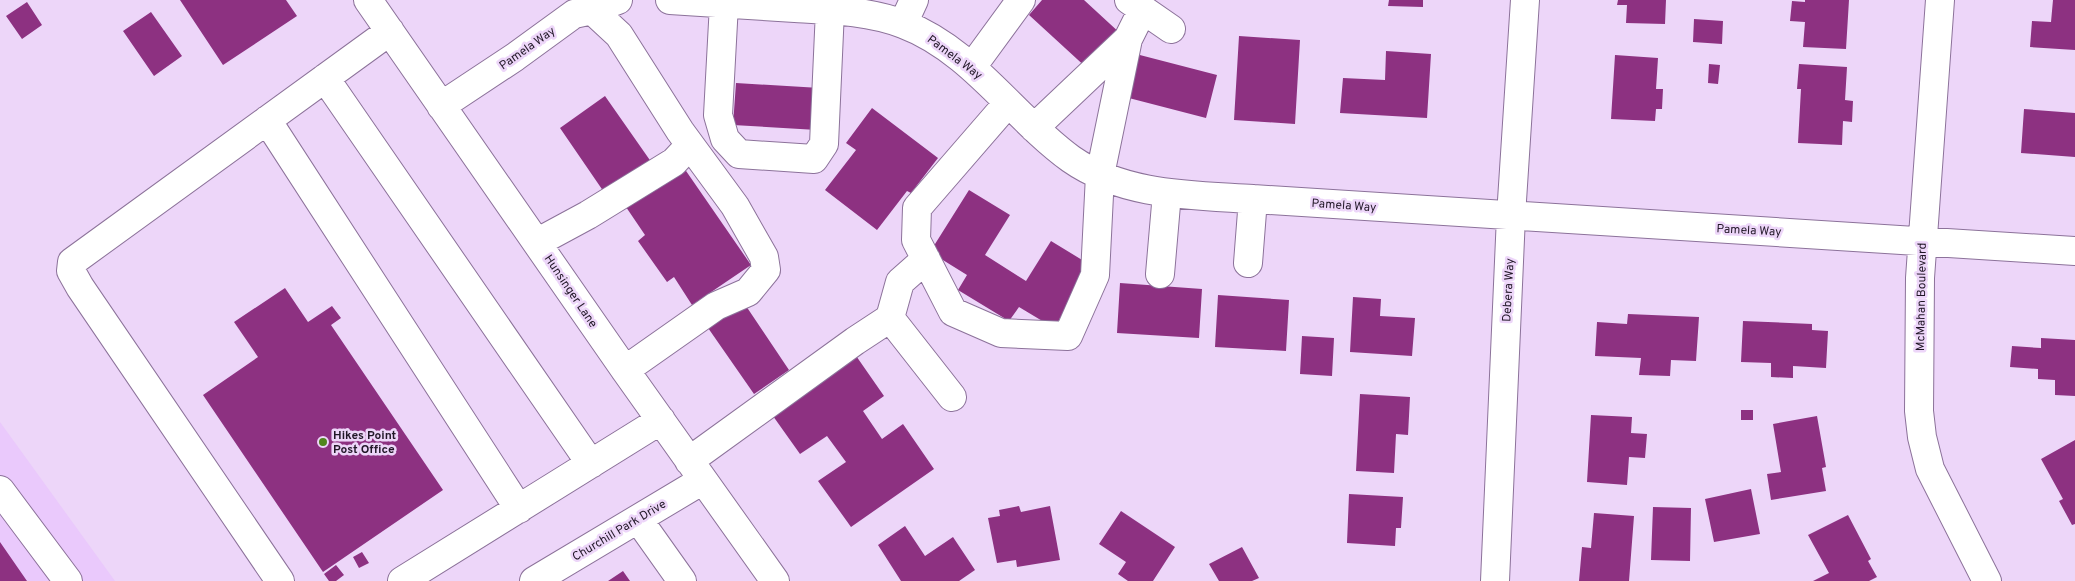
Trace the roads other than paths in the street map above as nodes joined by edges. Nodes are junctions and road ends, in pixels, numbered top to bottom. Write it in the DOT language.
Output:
graph roads {
  1 [pos="368,0"];
  2 [pos="618,0"];
  3 [pos="670,0"];
  4 [pos="1021,0"];
  5 [pos="1525,0"];
  6 [pos="1940,0"];
  7 [pos="736,3"];
  8 [pos="1136,5"];
  9 [pos="592,10"];
  10 [pos="830,10"];
  11 [pos="909,12"];
  12 [pos="1171,29"];
  13 [pos="390,31"];
  14 [pos="1128,39"];
  15 [pos="972,67"];
  16 [pos="325,78"];
  17 [pos="1008,103"];
  18 [pos="441,106"];
  19 [pos="267,120"];
  20 [pos="1034,128"];
  21 [pos="690,145"];
  22 [pos="1100,175"];
  23 [pos="1167,193"];
  24 [pos="1253,199"];
  25 [pos="1511,216"];
  26 [pos="1922,241"];
  27 [pos="538,242"];
  28 [pos="2075,250"];
  29 [pos="926,259"];
  30 [pos="1248,263"];
  31 [pos="1160,274"];
  32 [pos="890,318"];
  33 [pos="625,370"];
  34 [pos="952,396"];
  35 [pos="661,420"];
  36 [pos="591,464"];
  37 [pos="696,470"];
  38 [pos="0,490"];
  39 [pos="519,509"];
  40 [pos="638,518"];
  41 [pos="68,581"];
  42 [pos="280,581"];
  43 [pos="402,581"];
  44 [pos="534,581"];
  45 [pos="682,581"];
  46 [pos="775,581"];
  47 [pos="1494,581"];
  48 [pos="1987,581"];
  1 -- 13 [label="street, Hunsinger Lane"];
  2 -- 9 [label="street, Pamela Way"];
  3 -- 7 [label="street, Pamela Way"];
  4 -- 15 [label="street"];
  5 -- 25 [label="street, Debera Way"];
  6 -- 26 [label="street, McMahan Boulevard"];
  7 -- 10 [label="street, Pamela Way"];
  7 -- 10 [label="street"];
  8 -- 12 [label="street"];
  8 -- 14 [label="street"];
  9 -- 18 [label="street, Pamela Way"];
  9 -- 21 [label="street"];
  10 -- 11 [label="street, Pamela Way"];
  11 -- 15 [label="street, Pamela Way"];
  13 -- 16 [label="street"];
  13 -- 18 [label="street, Hunsinger Lane"];
  14 -- 20 [label="street"];
  14 -- 22 [label="street"];
  15 -- 17 [label="street, Pamela Way"];
  16 -- 19 [label="street"];
  16 -- 36 [label="street"];
  17 -- 20 [label="street, Pamela Way"];
  17 -- 29 [label="street"];
  18 -- 27 [label="street, Hunsinger Lane"];
  19 -- 39 [label="street"];
  19 -- 42 [label="street"];
  20 -- 22 [label="street, Pamela Way"];
  21 -- 27 [label="street"];
  21 -- 33 [label="street"];
  22 -- 23 [label="street, Pamela Way"];
  22 -- 29 [label="street"];
  23 -- 24 [label="street, Pamela Way"];
  23 -- 31 [label="street"];
  24 -- 25 [label="street, Pamela Way"];
  24 -- 30 [label="street"];
  25 -- 26 [label="street, Pamela Way"];
  25 -- 47 [label="street, Debera Way"];
  26 -- 28 [label="street, Pamela Way"];
  26 -- 48 [label="street, McMahan Boulevard"];
  27 -- 33 [label="street, Hunsinger Lane"];
  29 -- 32 [label="street"];
  32 -- 34 [label="street"];
  32 -- 37 [label="street, Churchill Park Drive"];
  33 -- 35 [label="street, Hunsinger Lane"];
  35 -- 36 [label="street"];
  35 -- 37 [label="street, Hunsinger Lane"];
  36 -- 39 [label="street"];
  37 -- 40 [label="street, Churchill Park Drive"];
  37 -- 46 [label="street, Hunsinger Lane"];
  38 -- 41 [label="street"];
  39 -- 43 [label="street"];
  40 -- 44 [label="street, Churchill Park Drive"];
  40 -- 45 [label="street"];
}
